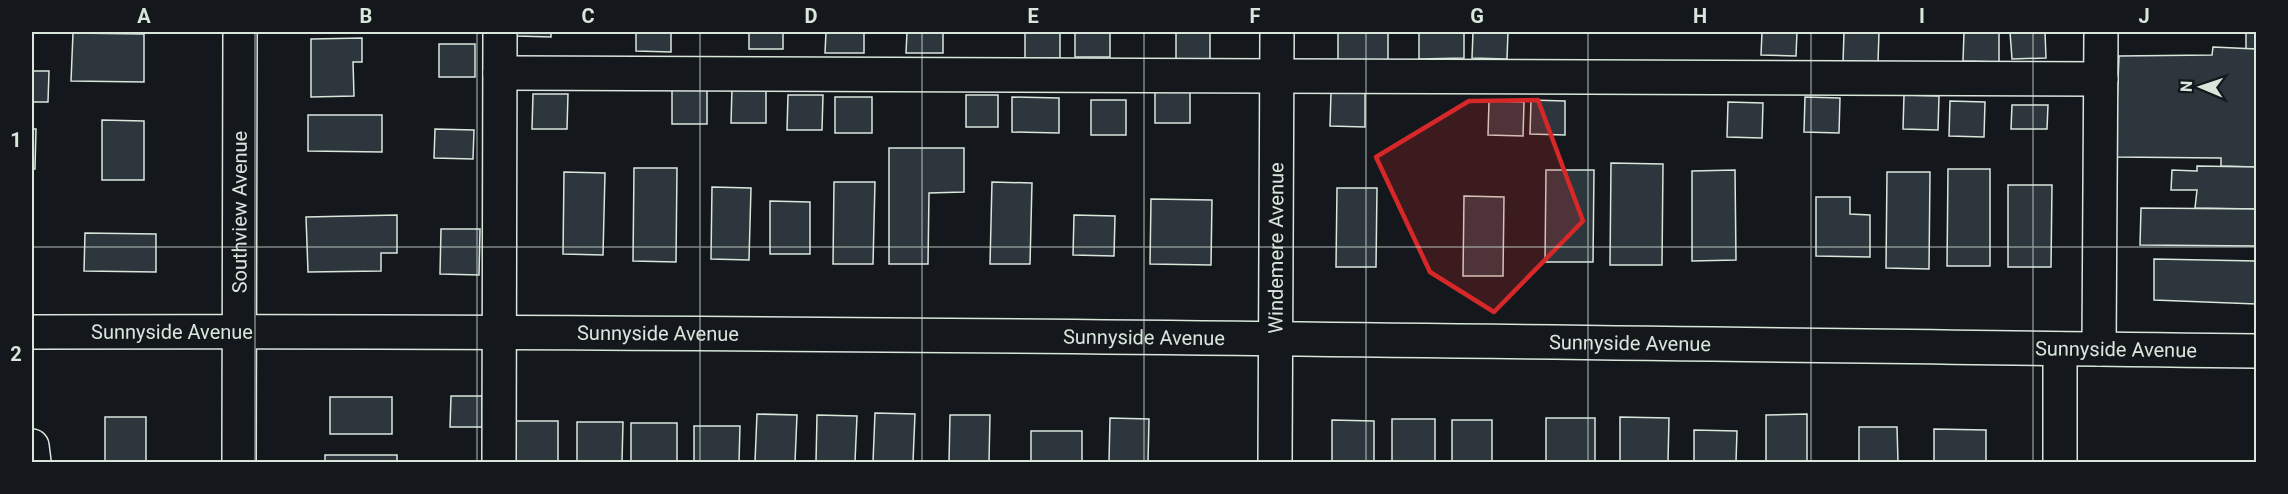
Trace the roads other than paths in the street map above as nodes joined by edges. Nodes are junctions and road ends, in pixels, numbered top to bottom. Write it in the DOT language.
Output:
graph roads {
  1 [pos="240,32"];
  2 [pos="500,32"];
  3 [pos="1277,32"];
  4 [pos="2101,32"];
  5 [pos="500,73"];
  6 [pos="1276,75"];
  7 [pos="2100,79"];
  8 [pos="32,332"];
  9 [pos="240,332"];
  10 [pos="499,334"];
  11 [pos="1277,340"];
  12 [pos="2060,349"];
  13 [pos="2098,349"];
  14 [pos="2256,351"];
  15 [pos="32,446"];
  16 [pos="34,462"];
  17 [pos="239,462"];
  18 [pos="499,462"];
  19 [pos="1275,462"];
  20 [pos="2060,462"];
  1 -- 9 [label="street, Southview Avenue"];
  2 -- 5 [label="street"];
  3 -- 6 [label="street, Windemere Avenue"];
  4 -- 7 [label="street"];
  5 -- 6 [label="street"];
  5 -- 10 [label="street"];
  6 -- 7 [label="street"];
  6 -- 11 [label="street, Windemere Avenue"];
  7 -- 13 [label="street"];
  8 -- 9 [label="street, Sunnyside Avenue"];
  9 -- 10 [label="street, Sunnyside Avenue"];
  9 -- 17 [label="street, Southview Avenue"];
  10 -- 11 [label="street, Sunnyside Avenue"];
  10 -- 18 [label="street"];
  11 -- 12 [label="street, Sunnyside Avenue"];
  11 -- 19 [label="street, Windemere Avenue"];
  12 -- 13 [label="street, Sunnyside Avenue"];
  12 -- 20 [label="street"];
  13 -- 14 [label="street, Sunnyside Avenue"];
  15 -- 16 [label="street"];
}
